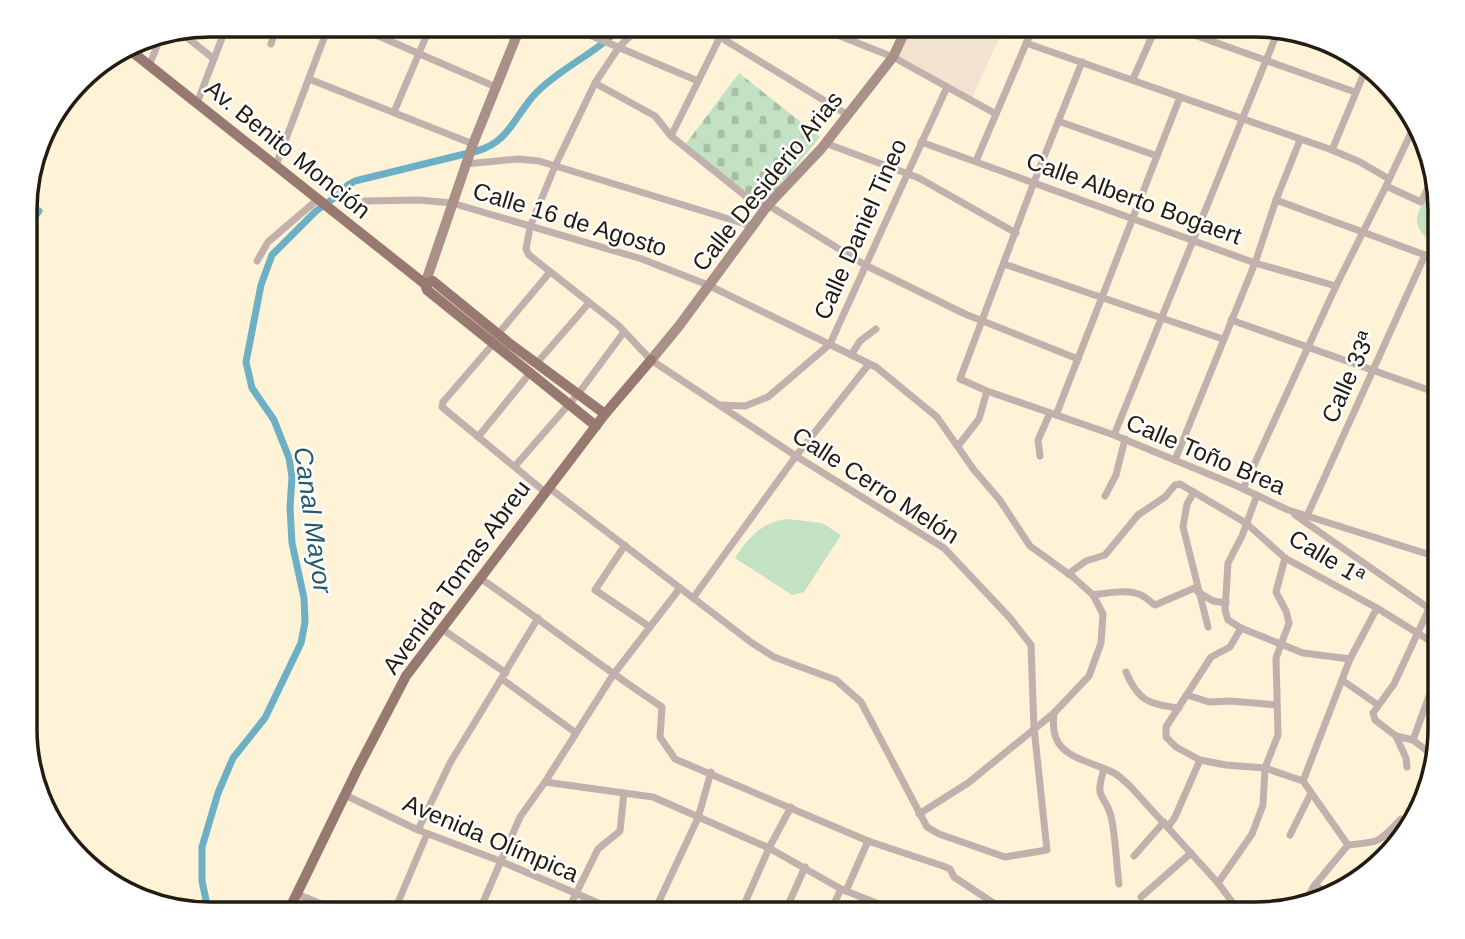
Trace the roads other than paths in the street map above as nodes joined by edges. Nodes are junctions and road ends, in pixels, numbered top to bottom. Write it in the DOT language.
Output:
graph roads {
  1 [pos="222,37"];
  2 [pos="273,37"];
  3 [pos="324,37"];
  4 [pos="382,37"];
  5 [pos="426,37"];
  6 [pos="516,37"];
  7 [pos="597,37"];
  8 [pos="625,37"];
  9 [pos="720,37"];
  10 [pos="844,37"];
  11 [pos="902,37"];
  12 [pos="1029,37"];
  13 [pos="1151,37"];
  14 [pos="1201,37"];
  15 [pos="188,38"];
  16 [pos="1275,38"];
  17 [pos="1026,43"];
  18 [pos="271,44"];
  19 [pos="616,45"];
  20 [pos="157,46"];
  21 [pos="135,54"];
  22 [pos="419,54"];
  23 [pos="893,57"];
  24 [pos="214,59"];
  25 [pos="1266,61"];
  26 [pos="1082,62"];
  27 [pos="149,66"];
  28 [pos="1363,75"];
  29 [pos="309,79"];
  30 [pos="1133,79"];
  31 [pos="698,81"];
  32 [pos="595,83"];
  33 [pos="496,87"];
  34 [pos="947,87"];
  35 [pos="1355,92"];
  36 [pos="1180,97"];
  37 [pos="197,103"];
  38 [pos="394,113"];
  39 [pos="996,114"];
  40 [pos="848,115"];
  41 [pos="1241,118"];
  42 [pos="1059,121"];
  43 [pos="1410,134"];
  44 [pos="671,136"];
  45 [pos="1300,139"];
  46 [pos="921,142"];
  47 [pos="825,143"];
  48 [pos="472,145"];
  49 [pos="1332,150"];
  50 [pos="1157,156"];
  51 [pos="976,161"];
  52 [pos="467,162"];
  53 [pos="276,165"];
  54 [pos="555,166"];
  55 [pos="906,173"];
  56 [pos="1034,182"];
  57 [pos="1388,183"];
  58 [pos="1427,190"];
  59 [pos="1276,200"];
  60 [pos="318,201"];
  61 [pos="365,201"];
  62 [pos="452,203"];
  63 [pos="766,208"];
  64 [pos="1132,218"];
  65 [pos="752,226"];
  66 [pos="530,227"];
  67 [pos="1362,232"];
  68 [pos="1016,233"];
  69 [pos="1194,241"];
  70 [pos="1425,255"];
  71 [pos="1428,257"];
  72 [pos="257,261"];
  73 [pos="1255,262"];
  74 [pos="1004,264"];
  75 [pos="865,265"];
  76 [pos="550,272"];
  77 [pos="425,284"];
  78 [pos="708,285"];
  79 [pos="1336,286"];
  80 [pos="1102,299"];
  81 [pos="589,303"];
  82 [pos="1162,318"];
  83 [pos="982,320"];
  84 [pos="1231,320"];
  85 [pos="876,330"];
  86 [pos="624,332"];
  87 [pos="496,339"];
  88 [pos="1223,339"];
  89 [pos="830,344"];
  90 [pos="1310,347"];
  91 [pos="851,355"];
  92 [pos="1078,359"];
  93 [pos="651,360"];
  94 [pos="869,364"];
  95 [pos="533,368"];
  96 [pos="1371,371"];
  97 [pos="1428,390"];
  98 [pos="987,391"];
  99 [pos="578,394"];
  100 [pos="570,404"];
  101 [pos="720,405"];
  102 [pos="605,414"];
  103 [pos="1053,414"];
  104 [pos="596,426"];
  105 [pos="1114,435"];
  106 [pos="478,437"];
  107 [pos="1125,439"];
  108 [pos="958,446"];
  109 [pos="796,456"];
  110 [pos="1040,456"];
  111 [pos="1175,460"];
  112 [pos="515,466"];
  113 [pos="1243,489"];
  114 [pos="547,490"];
  115 [pos="1194,492"];
  116 [pos="1257,495"];
  117 [pos="1105,496"];
  118 [pos="1288,510"];
  119 [pos="1307,516"];
  120 [pos="1246,523"];
  121 [pos="625,545"];
  122 [pos="1428,554"];
  123 [pos="1285,558"];
  124 [pos="1068,574"];
  125 [pos="480,578"];
  126 [pos="680,588"];
  127 [pos="1197,589"];
  128 [pos="1093,595"];
  129 [pos="693,598"];
  130 [pos="1226,603"];
  131 [pos="1377,608"];
  132 [pos="1428,608"];
  133 [pos="1428,613"];
  134 [pos="538,618"];
  135 [pos="1208,627"];
  136 [pos="650,628"];
  137 [pos="1241,628"];
  138 [pos="442,629"];
  139 [pos="1418,633"];
  140 [pos="1428,639"];
  141 [pos="1281,645"];
  142 [pos="1350,659"];
  143 [pos="1126,672"];
  144 [pos="613,675"];
  145 [pos="504,676"];
  146 [pos="1342,680"];
  147 [pos="1187,695"];
  148 [pos="1428,699"];
  149 [pos="1277,705"];
  150 [pos="1378,705"];
  151 [pos="1179,708"];
  152 [pos="1054,713"];
  153 [pos="1034,728"];
  154 [pos="576,733"];
  155 [pos="1396,736"];
  156 [pos="1413,740"];
  157 [pos="1427,751"];
  158 [pos="1200,760"];
  159 [pos="1407,767"];
  160 [pos="1265,768"];
  161 [pos="1104,769"];
  162 [pos="710,772"];
  163 [pos="1303,781"];
  164 [pos="545,782"];
  165 [pos="624,793"];
  166 [pos="1311,793"];
  167 [pos="345,795"];
  168 [pos="791,807"];
  169 [pos="919,814"];
  170 [pos="698,818"];
  171 [pos="1402,819"];
  172 [pos="1166,825"];
  173 [pos="418,831"];
  174 [pos="427,834"];
  175 [pos="1290,835"];
  176 [pos="868,841"];
  177 [pos="1348,845"];
  178 [pos="769,848"];
  179 [pos="1191,853"];
  180 [pos="1134,856"];
  181 [pos="500,861"];
  182 [pos="806,867"];
  183 [pos="1218,883"];
  184 [pos="1119,884"];
  185 [pos="1314,886"];
  186 [pos="1321,889"];
  187 [pos="843,890"];
  188 [pos="1310,893"];
  189 [pos="297,894"];
  190 [pos="576,894"];
  191 [pos="1141,897"];
  192 [pos="293,902"];
  193 [pos="317,902"];
  194 [pos="398,902"];
  195 [pos="483,902"];
  196 [pos="572,902"];
  197 [pos="595,902"];
  198 [pos="659,902"];
  199 [pos="745,902"];
  200 [pos="790,902"];
  201 [pos="836,902"];
  202 [pos="874,902"];
  203 [pos="992,902"];
  204 [pos="1232,902"];
  1 -- 24 [label="street"];
  2 -- 18 [label="street"];
  3 -- 29 [label="street"];
  4 -- 22 [label="street"];
  5 -- 22 [label="street"];
  6 -- 33 [label="main road"];
  7 -- 19 [label="street"];
  8 -- 19 [label="street"];
  9 -- 31 [label="street"];
  9 -- 40 [label="street"];
  10 -- 23 [label="street"];
  11 -- 23 [label="main road, Calle Desiderio Arias"];
  12 -- 17 [label="street"];
  13 -- 30 [label="street"];
  14 -- 25 [label="street"];
  15 -- 24 [label="street"];
  16 -- 25 [label="street"];
  17 -- 26 [label="street"];
  17 -- 39 [label="street"];
  19 -- 31 [label="street"];
  19 -- 32 [label="street"];
  20 -- 27 [label="street"];
  21 -- 27 [label="main road, Av. Benito Monción"];
  22 -- 33 [label="street"];
  22 -- 38 [label="street"];
  23 -- 34 [label="street"];
  23 -- 40 [label="main road, Calle Desiderio Arias"];
  24 -- 37 [label="street"];
  25 -- 35 [label="street"];
  25 -- 41 [label="street"];
  26 -- 30 [label="street"];
  26 -- 42 [label="street"];
  27 -- 37 [label="main road, Av. Benito Monción"];
  28 -- 35 [label="street"];
  29 -- 38 [label="street"];
  29 -- 53 [label="street"];
  30 -- 36 [label="street"];
  31 -- 44 [label="street"];
  32 -- 44 [label="street"];
  32 -- 54 [label="street"];
  33 -- 48 [label="main road"];
  34 -- 39 [label="street"];
  34 -- 46 [label="street, Calle Daniel Tineo"];
  35 -- 49 [label="street"];
  36 -- 41 [label="street"];
  36 -- 50 [label="street"];
  37 -- 53 [label="main road, Av. Benito Monción"];
  38 -- 48 [label="street"];
  39 -- 51 [label="street"];
  40 -- 47 [label="main road, Calle Desiderio Arias"];
  41 -- 45 [label="street"];
  41 -- 69 [label="street"];
  42 -- 50 [label="street"];
  42 -- 56 [label="street"];
  43 -- 57 [label="street"];
  44 -- 63 [label="street"];
  45 -- 49 [label="street"];
  45 -- 59 [label="street"];
  46 -- 51 [label="street, Calle Alberto Bogaert"];
  46 -- 55 [label="street, Calle Daniel Tineo"];
  47 -- 55 [label="street"];
  47 -- 63 [label="main road, Calle Desiderio Arias"];
  48 -- 52 [label="main road"];
  49 -- 57 [label="street"];
  50 -- 64 [label="street"];
  51 -- 56 [label="street, Calle Alberto Bogaert"];
  52 -- 54 [label="street"];
  52 -- 62 [label="main road"];
  53 -- 60 [label="main road, Av. Benito Monción"];
  54 -- 65 [label="street"];
  54 -- 66 [label="street"];
  55 -- 68 [label="street"];
  55 -- 75 [label="street, Calle Daniel Tineo"];
  56 -- 64 [label="street, Calle Alberto Bogaert"];
  56 -- 68 [label="street"];
  57 -- 58 [label="street"];
  57 -- 67 [label="street"];
  59 -- 67 [label="street"];
  59 -- 73 [label="street"];
  60 -- 72 [label="street"];
  60 -- 77 [label="main road, Av. Benito Monción"];
  61 -- 62 [label="street, Calle 16 de Agosto"];
  62 -- 66 [label="street, Calle 16 de Agosto"];
  62 -- 77 [label="main road"];
  63 -- 65 [label="main road, Calle Desiderio Arias"];
  63 -- 75 [label="street"];
  64 -- 69 [label="street, Calle Alberto Bogaert"];
  64 -- 80 [label="street"];
  65 -- 78 [label="main road, Calle Desiderio Arias"];
  66 -- 76 [label="street, Calle Cerro Melón"];
  66 -- 78 [label="street, Calle 16 de Agosto"];
  67 -- 70 [label="street"];
  67 -- 79 [label="street"];
  68 -- 74 [label="street"];
  69 -- 73 [label="street, Calle Alberto Bogaert"];
  69 -- 82 [label="street"];
  70 -- 71 [label="street"];
  70 -- 96 [label="street, Calle 33ª"];
  73 -- 79 [label="street, Calle Alberto Bogaert"];
  73 -- 84 [label="street"];
  74 -- 80 [label="street"];
  74 -- 83 [label="street"];
  75 -- 83 [label="street"];
  75 -- 89 [label="street, Calle Daniel Tineo"];
  76 -- 81 [label="street, Calle Cerro Melón"];
  76 -- 87 [label="street"];
  77 -- 87 [label="main road, Av. Benito Monción"];
  78 -- 89 [label="street, Calle 16 de Agosto"];
  78 -- 93 [label="main road, Calle Desiderio Arias"];
  79 -- 90 [label="street"];
  80 -- 82 [label="street"];
  80 -- 92 [label="street"];
  81 -- 86 [label="street, Calle Cerro Melón"];
  81 -- 95 [label="street"];
  82 -- 88 [label="street"];
  82 -- 105 [label="street"];
  83 -- 92 [label="street"];
  83 -- 98 [label="street, Calle Toño Brea"];
  84 -- 88 [label="street"];
  84 -- 90 [label="street"];
  85 -- 91 [label="street"];
  86 -- 93 [label="street, Calle Cerro Melón"];
  86 -- 99 [label="street"];
  87 -- 95 [label="main road, Av. Benito Monción"];
  87 -- 106 [label="street, Calle Cerro Melón"];
  88 -- 111 [label="street"];
  89 -- 91 [label="street, Calle 16 de Agosto"];
  89 -- 101 [label="street, Calle Daniel Tineo"];
  90 -- 96 [label="street"];
  90 -- 113 [label="street"];
  91 -- 94 [label="street, Calle 16 de Agosto"];
  92 -- 103 [label="street"];
  93 -- 101 [label="street, Calle Cerro Melón"];
  93 -- 102 [label="main road, Avenida Tomas Abreu"];
  94 -- 108 [label="street, Calle 16 de Agosto"];
  94 -- 109 [label="street"];
  95 -- 99 [label="main road, Av. Benito Monción"];
  95 -- 100 [label="main road, Av. Benito Monción"];
  95 -- 106 [label="street"];
  96 -- 97 [label="street"];
  96 -- 119 [label="street, Calle 33ª"];
  98 -- 103 [label="street, Calle Toño Brea"];
  98 -- 108 [label="street"];
  99 -- 100 [label="street"];
  99 -- 102 [label="main road, Av. Benito Monción"];
  100 -- 104 [label="main road, Av. Benito Monción"];
  100 -- 112 [label="street"];
  101 -- 109 [label="street, Calle Cerro Melón"];
  102 -- 104 [label="main road, Avenida Tomas Abreu"];
  103 -- 105 [label="street, Calle Toño Brea"];
  103 -- 110 [label="street"];
  104 -- 114 [label="main road, Avenida Tomas Abreu"];
  105 -- 107 [label="street, Calle Toño Brea"];
  106 -- 112 [label="street, Calle Cerro Melón"];
  107 -- 111 [label="street, Calle Toño Brea"];
  107 -- 117 [label="street"];
  108 -- 124 [label="street, Calle 16 de Agosto"];
  109 -- 129 [label="street"];
  109 -- 153 [label="street, Calle Cerro Melón"];
  111 -- 113 [label="street, Calle Toño Brea"];
  112 -- 114 [label="street, Calle Cerro Melón"];
  113 -- 116 [label="street, Calle Toño Brea"];
  114 -- 121 [label="street, Calle Cerro Melón"];
  114 -- 125 [label="main road, Avenida Tomas Abreu"];
  115 -- 120 [label="street, Calle 1ª"];
  115 -- 124 [label="street"];
  115 -- 127 [label="street"];
  116 -- 118 [label="street, Calle Toño Brea"];
  116 -- 120 [label="street"];
  118 -- 119 [label="street, Calle Toño Brea"];
  118 -- 132 [label="street"];
  119 -- 122 [label="street, Calle Toño Brea"];
  120 -- 123 [label="street, Calle 1ª"];
  120 -- 130 [label="street"];
  121 -- 126 [label="street, Calle Cerro Melón"];
  121 -- 136 [label="street"];
  123 -- 131 [label="street, Calle 1ª"];
  123 -- 141 [label="street"];
  124 -- 128 [label="street, Calle 16 de Agosto"];
  125 -- 134 [label="street"];
  125 -- 138 [label="main road, Avenida Tomas Abreu"];
  126 -- 129 [label="street, Calle Cerro Melón"];
  126 -- 136 [label="street"];
  127 -- 128 [label="street"];
  127 -- 130 [label="street"];
  127 -- 135 [label="street"];
  128 -- 152 [label="street"];
  129 -- 169 [label="street, Calle Cerro Melón"];
  130 -- 137 [label="street"];
  131 -- 139 [label="street, Calle 1ª"];
  131 -- 142 [label="street"];
  133 -- 139 [label="street"];
  134 -- 144 [label="street"];
  134 -- 145 [label="street"];
  136 -- 144 [label="street"];
  137 -- 141 [label="street"];
  137 -- 147 [label="street"];
  138 -- 145 [label="street"];
  138 -- 167 [label="main road, Avenida Tomas Abreu"];
  139 -- 140 [label="street, Calle 1ª"];
  139 -- 150 [label="street"];
  141 -- 142 [label="street"];
  141 -- 149 [label="street"];
  142 -- 146 [label="street"];
  143 -- 151 [label="street"];
  144 -- 154 [label="street"];
  144 -- 162 [label="street"];
  145 -- 154 [label="street"];
  145 -- 173 [label="street"];
  146 -- 150 [label="street"];
  146 -- 163 [label="street"];
  147 -- 149 [label="street"];
  147 -- 151 [label="street"];
  148 -- 156 [label="street"];
  149 -- 160 [label="street"];
  150 -- 155 [label="street"];
  151 -- 158 [label="street"];
  152 -- 153 [label="street"];
  152 -- 161 [label="street"];
  153 -- 169 [label="street"];
  153 -- 169 [label="street, Calle Cerro Melón"];
  154 -- 164 [label="street"];
  155 -- 156 [label="street"];
  155 -- 159 [label="street"];
  156 -- 157 [label="street"];
  158 -- 160 [label="street"];
  158 -- 172 [label="street"];
  160 -- 163 [label="street"];
  160 -- 183 [label="street"];
  161 -- 172 [label="street"];
  161 -- 184 [label="street"];
  162 -- 168 [label="street"];
  162 -- 170 [label="street"];
  163 -- 166 [label="street"];
  164 -- 165 [label="street"];
  164 -- 181 [label="street"];
  165 -- 170 [label="street"];
  165 -- 190 [label="street"];
  166 -- 175 [label="street"];
  166 -- 177 [label="street"];
  167 -- 173 [label="street, Avenida Olímpica"];
  167 -- 189 [label="main road, Avenida Tomas Abreu"];
  168 -- 176 [label="street"];
  168 -- 178 [label="street"];
  170 -- 178 [label="street"];
  170 -- 198 [label="street"];
  171 -- 177 [label="street"];
  172 -- 179 [label="street"];
  172 -- 180 [label="street"];
  173 -- 174 [label="street, Avenida Olímpica"];
  174 -- 181 [label="street, Avenida Olímpica"];
  174 -- 194 [label="street"];
  176 -- 187 [label="street"];
  176 -- 203 [label="street"];
  177 -- 185 [label="street"];
  178 -- 182 [label="street"];
  178 -- 199 [label="street"];
  179 -- 183 [label="street"];
  179 -- 191 [label="street"];
  181 -- 190 [label="street, Avenida Olímpica"];
  181 -- 195 [label="street"];
  182 -- 187 [label="street"];
  182 -- 200 [label="street"];
  183 -- 204 [label="street"];
  185 -- 186 [label="street"];
  185 -- 188 [label="street"];
  187 -- 201 [label="street"];
  187 -- 202 [label="street"];
  189 -- 192 [label="main road, Avenida Tomas Abreu"];
  189 -- 193 [label="street"];
  190 -- 196 [label="street"];
  190 -- 197 [label="street, Avenida Olímpica"];
}
